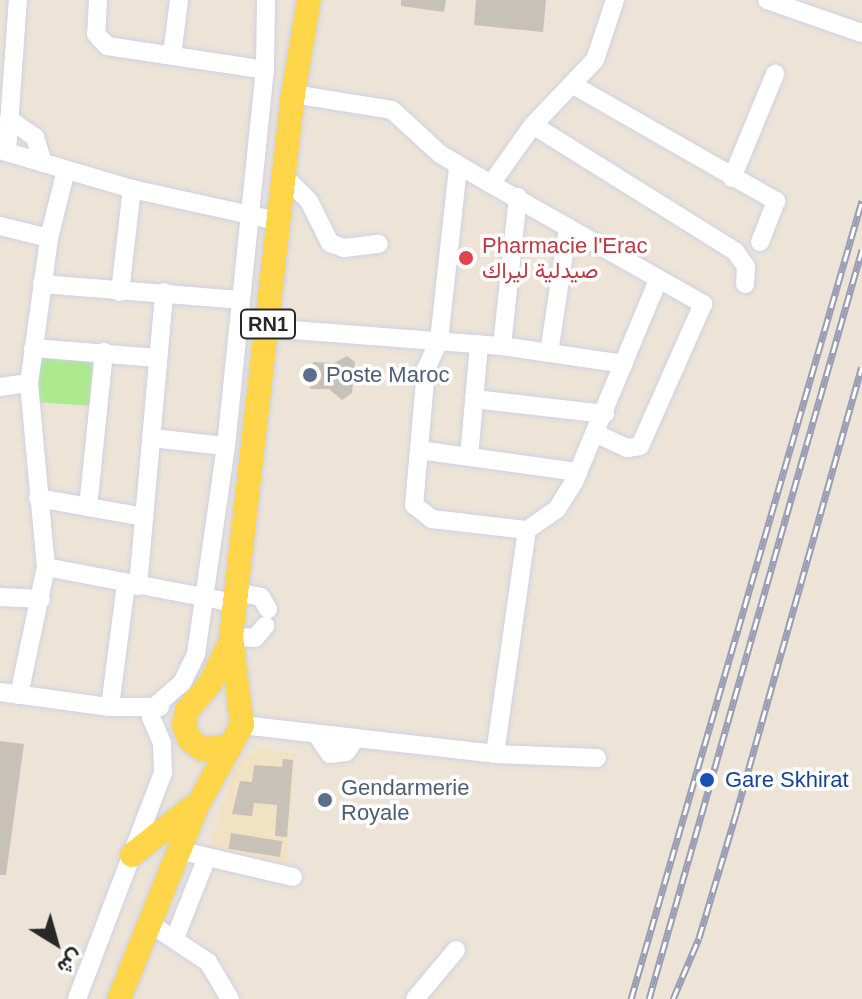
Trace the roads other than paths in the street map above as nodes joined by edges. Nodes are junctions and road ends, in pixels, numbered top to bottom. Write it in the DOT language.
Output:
graph roads {
  1 [pos="18,0"];
  2 [pos="98,0"];
  3 [pos="179,0"];
  4 [pos="266,0"];
  5 [pos="615,0"];
  6 [pos="767,0"];
  7 [pos="307,4"];
  8 [pos="862,33"];
  9 [pos="7,44"];
  10 [pos="172,55"];
  11 [pos="265,70"];
  12 [pos="775,74"];
  13 [pos="575,86"];
  14 [pos="6,89"];
  15 [pos="293,94"];
  16 [pos="9,119"];
  17 [pos="533,125"];
  18 [pos="3,151"];
  19 [pos="43,163"];
  20 [pos="458,168"];
  21 [pos="66,170"];
  22 [pos="283,175"];
  23 [pos="732,178"];
  24 [pos="491,184"];
  25 [pos="132,189"];
  26 [pos="518,197"];
  27 [pos="251,216"];
  28 [pos="278,221"];
  29 [pos="0,226"];
  30 [pos="568,227"];
  31 [pos="49,238"];
  32 [pos="760,242"];
  33 [pos="379,244"];
  34 [pos="658,280"];
  35 [pos="42,284"];
  36 [pos="745,284"];
  37 [pos="120,292"];
  38 [pos="164,292"];
  39 [pos="239,300"];
  40 [pos="267,328"];
  41 [pos="439,341"];
  42 [pos="479,344"];
  43 [pos="502,346"];
  44 [pos="33,348"];
  45 [pos="104,352"];
  46 [pos="549,353"];
  47 [pos="158,358"];
  48 [pos="624,364"];
  49 [pos="29,383"];
  50 [pos="0,387"];
  51 [pos="474,399"];
  52 [pos="605,414"];
  53 [pos="597,434"];
  54 [pos="151,438"];
  55 [pos="226,446"];
  56 [pos="419,450"];
  57 [pos="469,457"];
  58 [pos="578,472"];
  59 [pos="38,498"];
  60 [pos="88,507"];
  61 [pos="144,517"];
  62 [pos="527,530"];
  63 [pos="46,567"];
  64 [pos="132,585"];
  65 [pos="0,597"];
  66 [pos="236,598"];
  67 [pos="41,599"];
  68 [pos="204,599"];
  69 [pos="231,637"];
  70 [pos="9,693"];
  71 [pos="195,700"];
  72 [pos="110,707"];
  73 [pos="147,711"];
  74 [pos="240,717"];
  75 [pos="190,739"];
  76 [pos="230,747"];
  77 [pos="495,754"];
  78 [pos="597,758"];
  79 [pos="190,816"];
  80 [pos="178,850"];
  81 [pos="132,855"];
  82 [pos="207,857"];
  83 [pos="293,877"];
  84 [pos="149,923"];
  85 [pos="175,938"];
  86 [pos="456,950"];
  87 [pos="77,999"];
  88 [pos="119,999"];
  89 [pos="230,999"];
  90 [pos="415,999"];
  1 -- 9 [label="street"];
  2 -- 10 [label="street"];
  3 -- 10 [label="street"];
  4 -- 11 [label="street"];
  5 -- 13 [label="street"];
  6 -- 8 [label="street"];
  7 -- 15 [label="main road, RN1"];
  9 -- 14 [label="street"];
  10 -- 11 [label="street"];
  11 -- 27 [label="street"];
  12 -- 23 [label="street"];
  13 -- 17 [label="street"];
  13 -- 23 [label="street"];
  14 -- 16 [label="street"];
  15 -- 20 [label="street"];
  15 -- 22 [label="main road, RN1"];
  16 -- 18 [label="street"];
  16 -- 19 [label="street"];
  17 -- 24 [label="street"];
  17 -- 36 [label="street"];
  18 -- 19 [label="street"];
  19 -- 21 [label="street"];
  20 -- 24 [label="street"];
  20 -- 41 [label="street"];
  21 -- 25 [label="street"];
  21 -- 31 [label="street"];
  22 -- 28 [label="main road, RN1"];
  22 -- 33 [label="street"];
  23 -- 32 [label="street"];
  24 -- 26 [label="street"];
  25 -- 27 [label="street"];
  25 -- 37 [label="street"];
  26 -- 30 [label="street"];
  26 -- 43 [label="street"];
  27 -- 28 [label="street"];
  27 -- 39 [label="street"];
  28 -- 40 [label="main road, RN1"];
  29 -- 31 [label="street"];
  30 -- 34 [label="street"];
  30 -- 46 [label="street"];
  31 -- 35 [label="street"];
  34 -- 48 [label="street"];
  34 -- 53 [label="street"];
  35 -- 37 [label="street"];
  35 -- 44 [label="street"];
  37 -- 38 [label="street"];
  38 -- 39 [label="street"];
  38 -- 47 [label="street"];
  39 -- 55 [label="street"];
  40 -- 41 [label="street"];
  40 -- 66 [label="main road, RN1"];
  41 -- 42 [label="street"];
  41 -- 56 [label="street"];
  42 -- 43 [label="street"];
  42 -- 51 [label="street"];
  43 -- 46 [label="street"];
  44 -- 45 [label="street"];
  44 -- 49 [label="street"];
  45 -- 47 [label="street"];
  45 -- 60 [label="street"];
  46 -- 48 [label="street"];
  47 -- 54 [label="street"];
  48 -- 52 [label="street"];
  49 -- 50 [label="street"];
  49 -- 59 [label="street"];
  51 -- 52 [label="street"];
  51 -- 57 [label="street"];
  52 -- 53 [label="street"];
  53 -- 58 [label="street"];
  54 -- 55 [label="street"];
  54 -- 61 [label="street"];
  55 -- 68 [label="street"];
  56 -- 57 [label="street"];
  56 -- 62 [label="street"];
  57 -- 58 [label="street"];
  58 -- 62 [label="street"];
  59 -- 60 [label="street"];
  59 -- 63 [label="street"];
  60 -- 61 [label="street"];
  61 -- 64 [label="street"];
  62 -- 77 [label="street"];
  63 -- 64 [label="street"];
  63 -- 67 [label="street"];
  64 -- 68 [label="street"];
  64 -- 72 [label="street"];
  65 -- 67 [label="street"];
  66 -- 68 [label="street"];
  66 -- 69 [label="main road, RN1"];
  66 -- 69 [label="street"];
  67 -- 70 [label="street"];
  68 -- 73 [label="street"];
  69 -- 71 [label="main road, RN1"];
  69 -- 74 [label="main road, RN1"];
  70 -- 72 [label="street"];
  71 -- 73 [label="street"];
  71 -- 74 [label="main road"];
  71 -- 75 [label="main road, RN1"];
  72 -- 73 [label="street"];
  73 -- 75 [label="street"];
  73 -- 81 [label="street"];
  74 -- 76 [label="main road, RN1"];
  74 -- 77 [label="street"];
  75 -- 76 [label="main road"];
  75 -- 79 [label="main road, RN1"];
  76 -- 79 [label="main road, RN1"];
  77 -- 78 [label="street"];
  79 -- 80 [label="main road, RN1"];
  79 -- 81 [label="main road"];
  80 -- 82 [label="street"];
  80 -- 84 [label="main road, RN1"];
  81 -- 87 [label="street"];
  82 -- 83 [label="street"];
  82 -- 85 [label="street"];
  84 -- 85 [label="street"];
  84 -- 88 [label="main road, RN1"];
  85 -- 89 [label="street"];
  86 -- 90 [label="street"];
}
